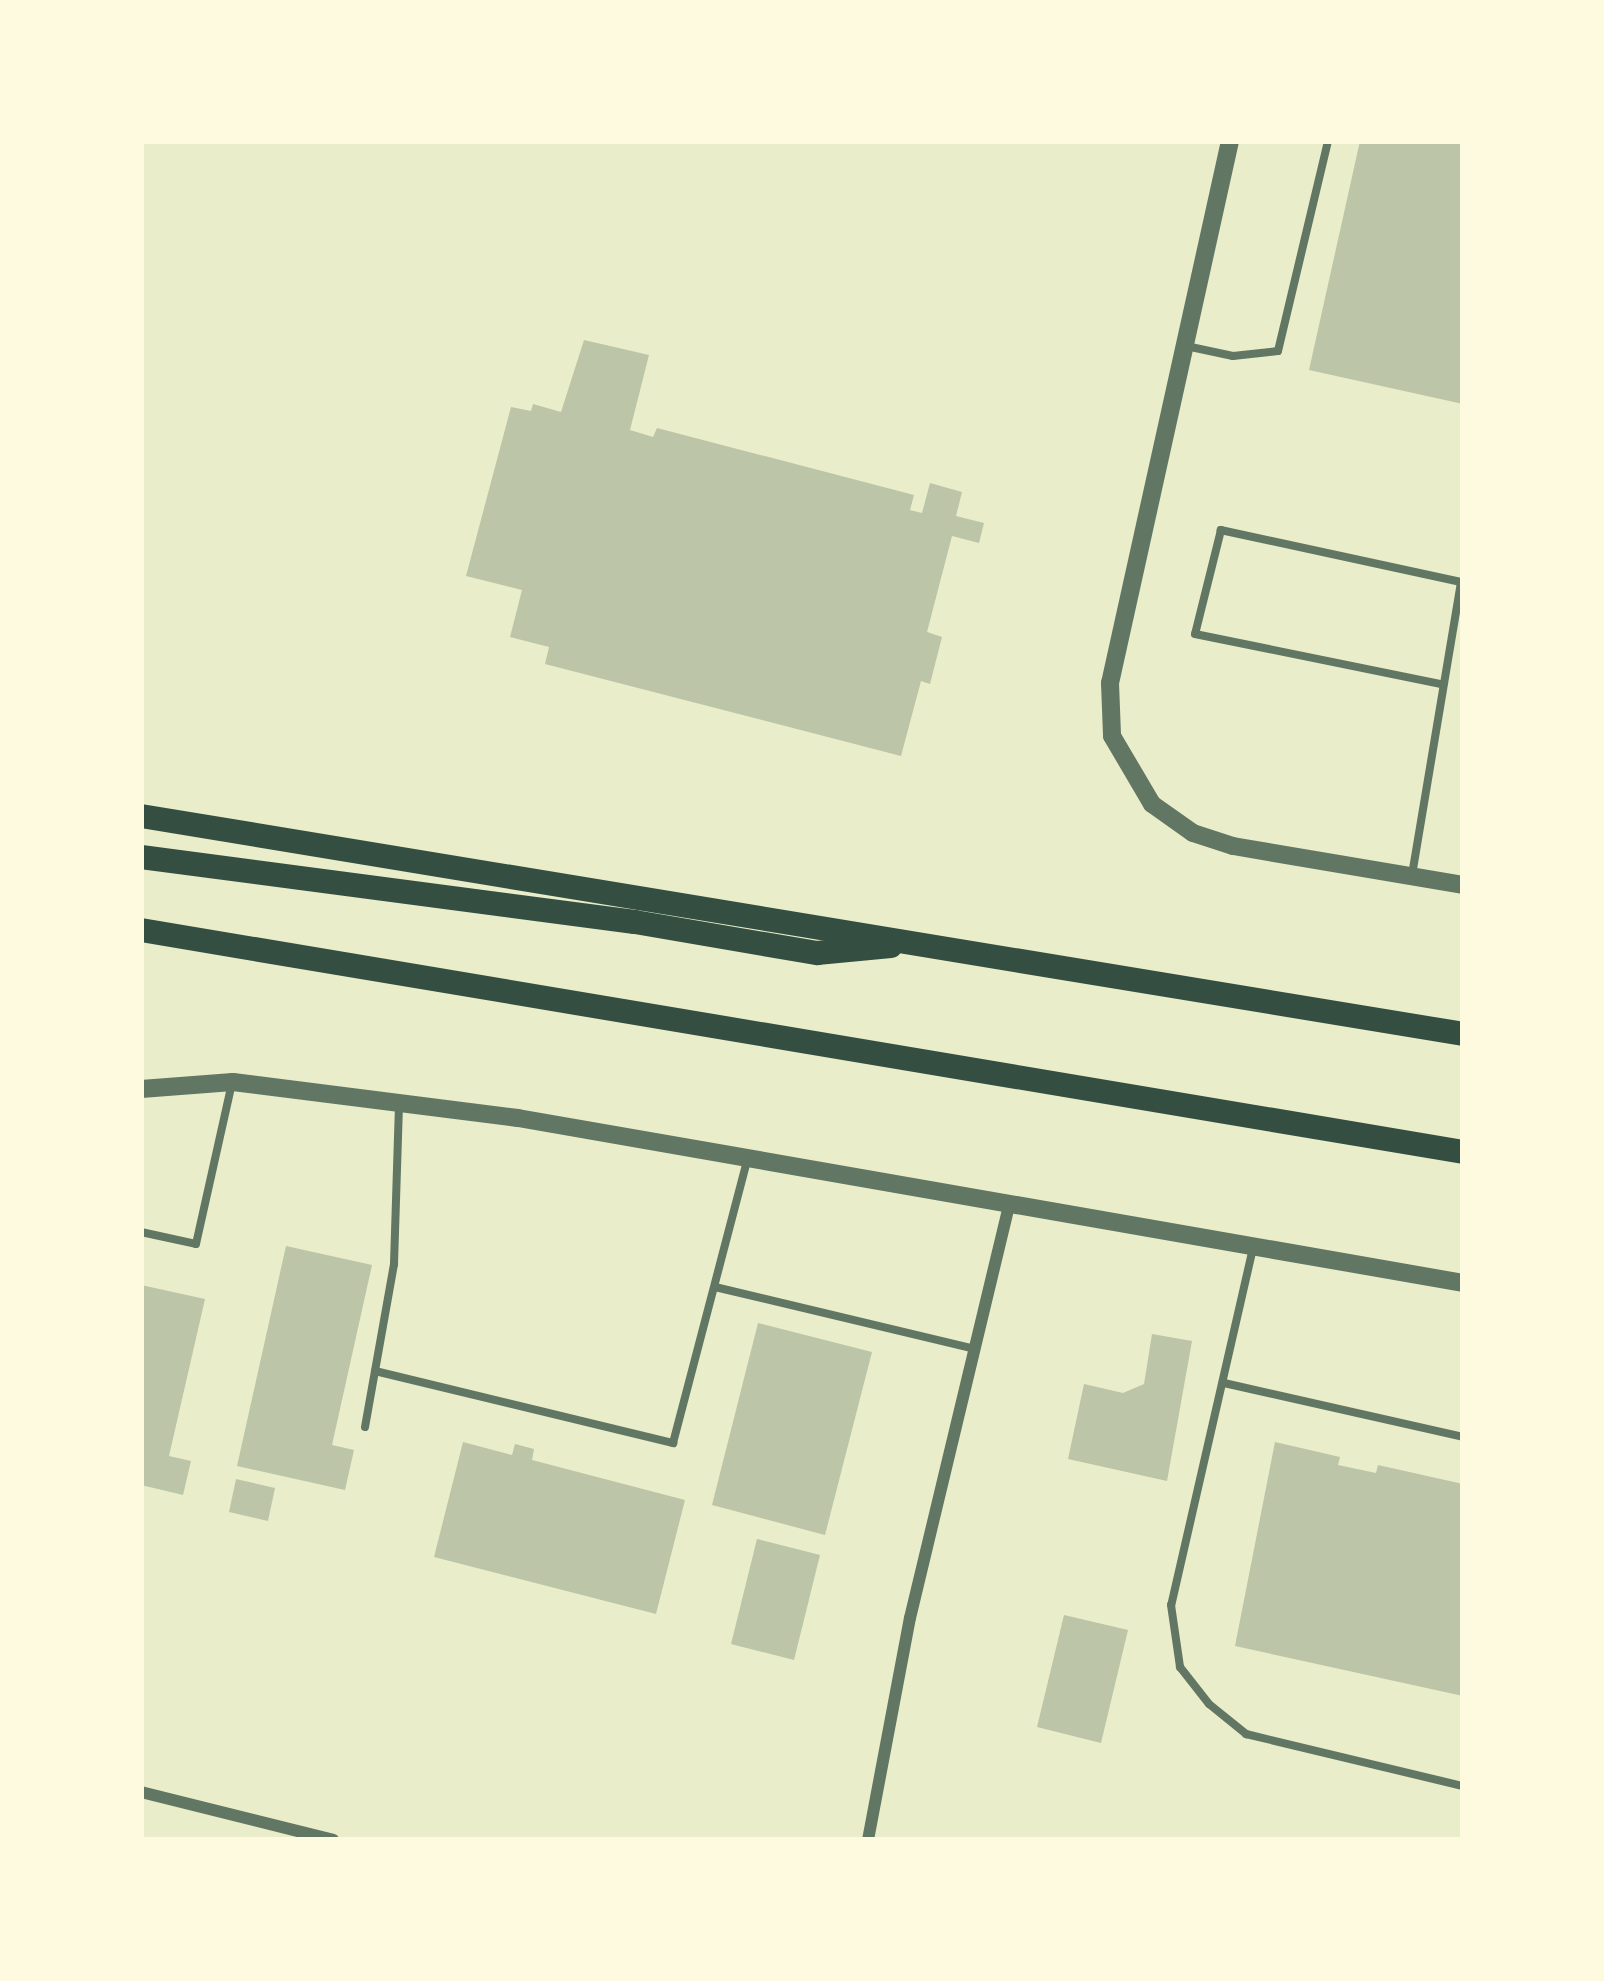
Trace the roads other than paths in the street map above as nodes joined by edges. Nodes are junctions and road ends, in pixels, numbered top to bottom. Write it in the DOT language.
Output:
graph roads {
  1 [pos="1230,141"];
  2 [pos="1328,141"];
  3 [pos="1186,346"];
  4 [pos="1441,684"];
  5 [pos="141,816"];
  6 [pos="141,857"];
  7 [pos="1412,877"];
  8 [pos="1463,885"];
  9 [pos="141,930"];
  10 [pos="929,942"];
  11 [pos="1463,1034"];
  12 [pos="232,1082"];
  13 [pos="141,1089"];
  14 [pos="400,1103"];
  15 [pos="1463,1152"];
  16 [pos="748,1158"];
  17 [pos="1010,1203"];
  18 [pos="141,1232"];
  19 [pos="1254,1246"];
  20 [pos="1463,1283"];
  21 [pos="715,1287"];
  22 [pos="977,1349"];
  23 [pos="375,1371"];
  24 [pos="1224,1383"];
  25 [pos="364,1427"];
  26 [pos="1463,1437"];
  27 [pos="1463,1786"];
  28 [pos="141,1792"];
  29 [pos="333,1840"];
  30 [pos="868,1840"];
  1 -- 3 [label="street"];
  2 -- 3 [label="lane"];
  3 -- 7 [label="street"];
  4 -- 4 [label="lane"];
  4 -- 7 [label="lane"];
  5 -- 10 [label="main road"];
  6 -- 10 [label="main road"];
  7 -- 8 [label="street"];
  9 -- 15 [label="main road"];
  10 -- 11 [label="main road"];
  12 -- 13 [label="street"];
  12 -- 14 [label="street"];
  12 -- 18 [label="lane"];
  14 -- 16 [label="street"];
  14 -- 23 [label="lane"];
  16 -- 17 [label="street"];
  16 -- 21 [label="lane"];
  17 -- 19 [label="street"];
  17 -- 22 [label="street"];
  19 -- 20 [label="street"];
  19 -- 24 [label="lane"];
  21 -- 22 [label="lane"];
  21 -- 23 [label="lane"];
  22 -- 30 [label="street"];
  23 -- 25 [label="lane"];
  24 -- 26 [label="lane"];
  24 -- 27 [label="lane"];
  28 -- 29 [label="street"];
}
